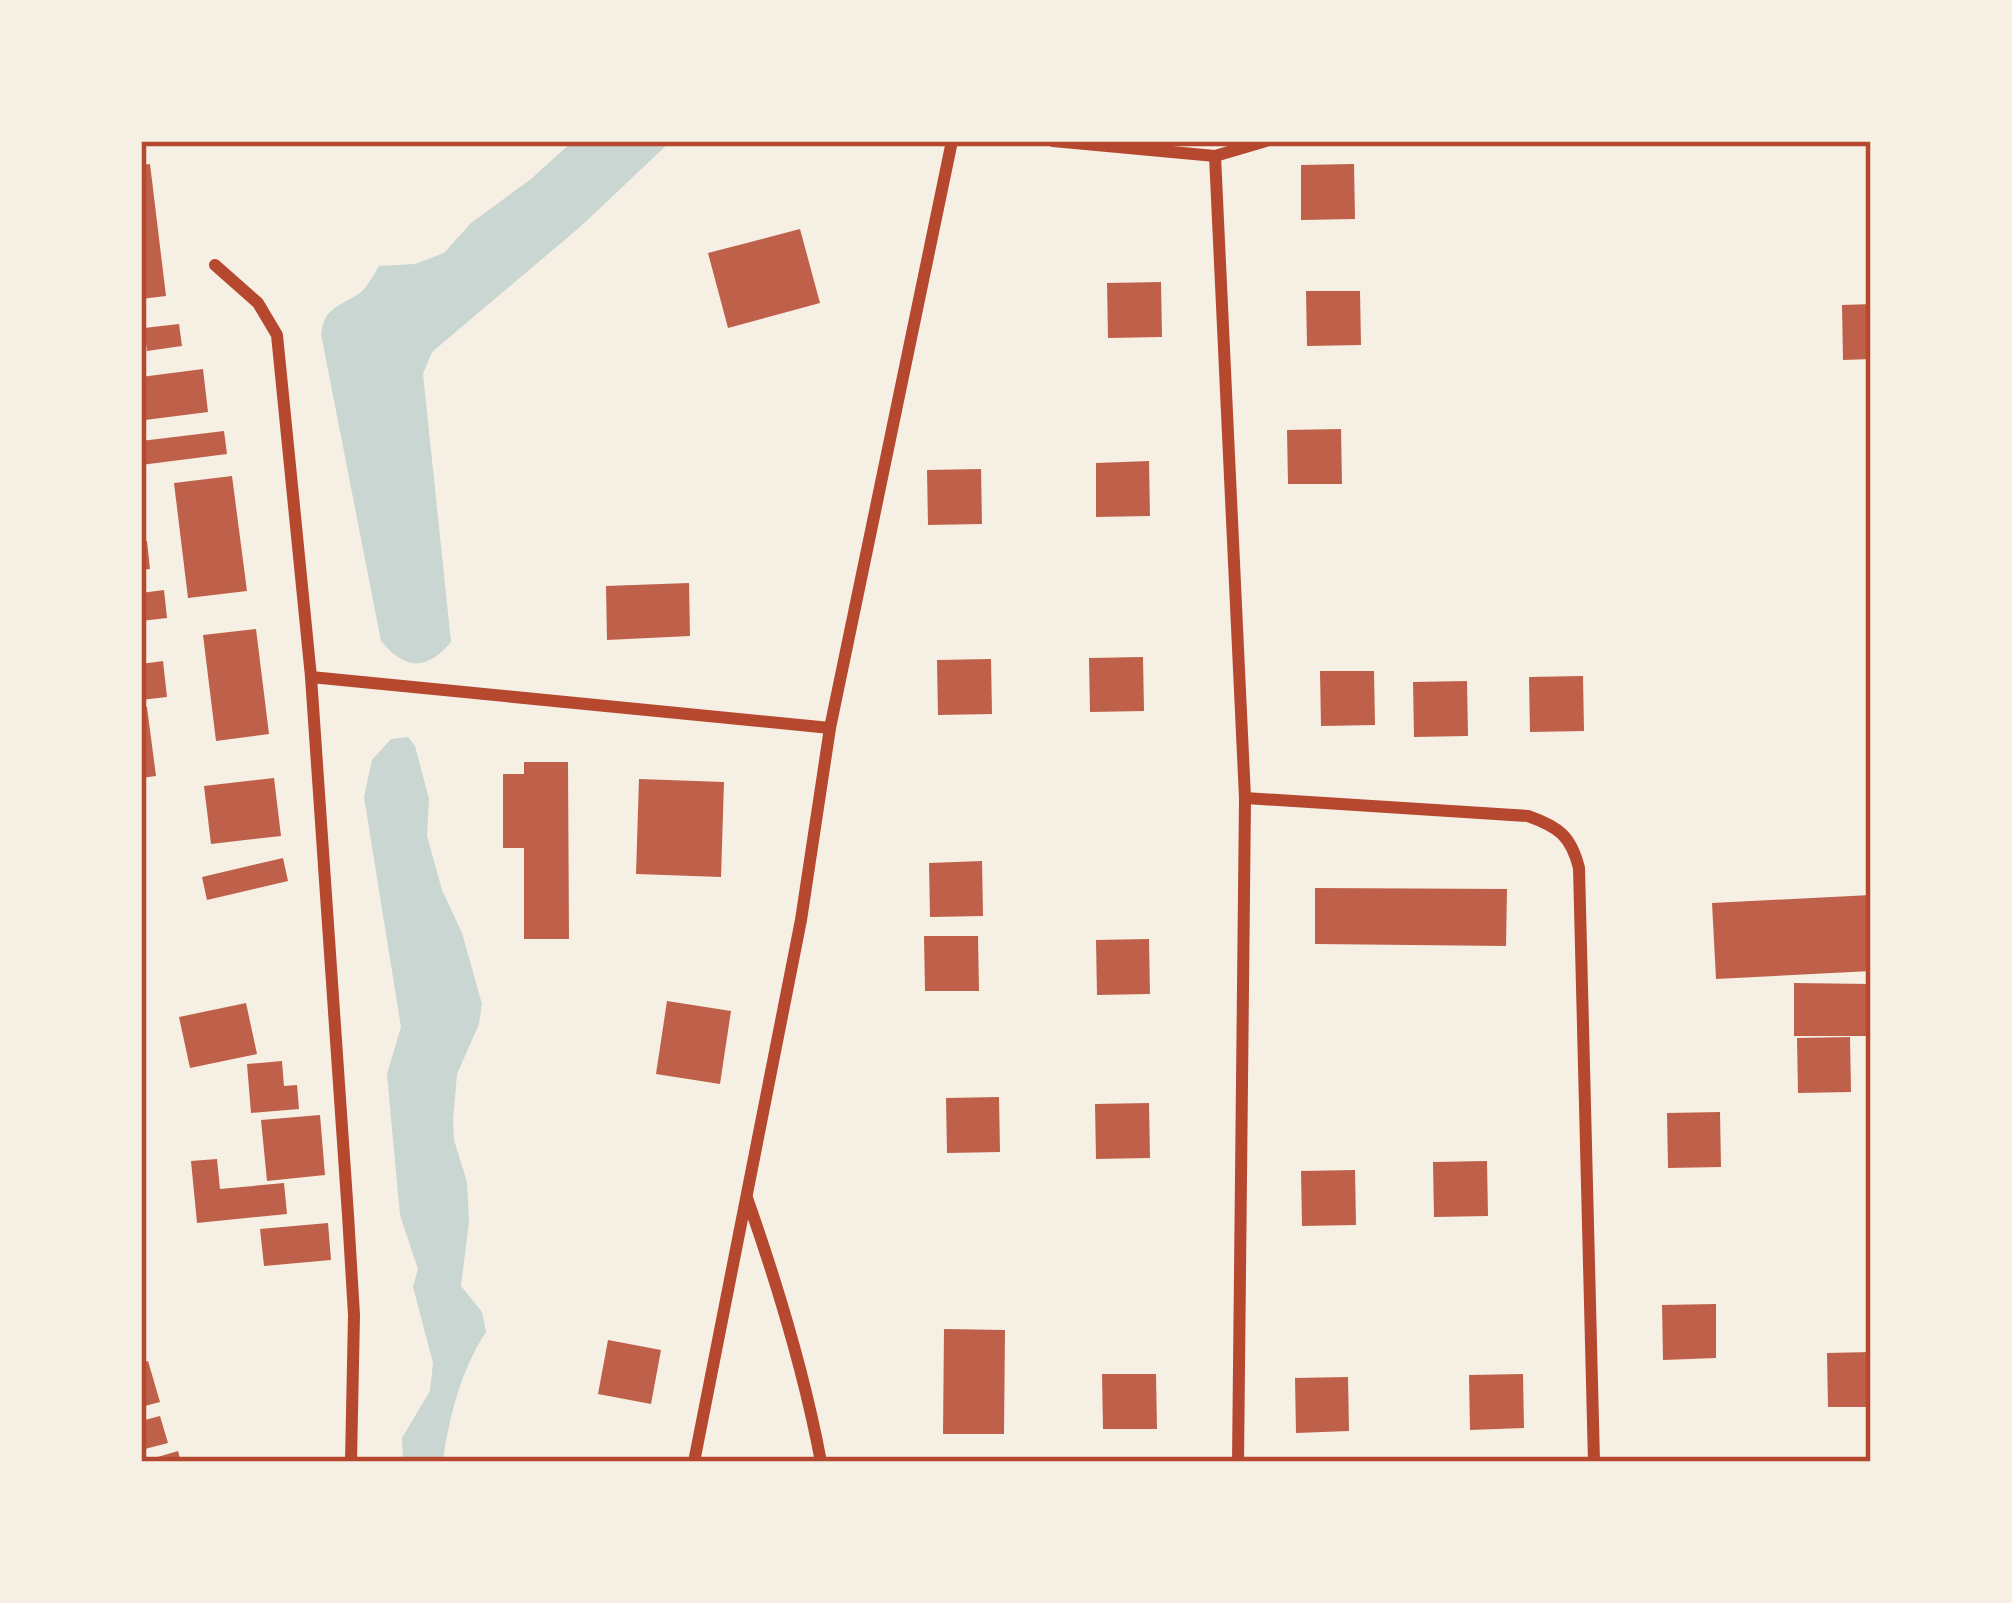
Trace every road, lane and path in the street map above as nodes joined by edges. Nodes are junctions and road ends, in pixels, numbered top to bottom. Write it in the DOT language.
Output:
graph roads {
  1 [pos="952,141"];
  2 [pos="1053,141"];
  3 [pos="1266,141"];
  4 [pos="1215,156"];
  5 [pos="215,265"];
  6 [pos="311,677"];
  7 [pos="830,728"];
  8 [pos="1245,798"];
  9 [pos="745,1194"];
  10 [pos="351,1462"];
  11 [pos="694,1462"];
  12 [pos="821,1462"];
  13 [pos="1238,1462"];
  14 [pos="1594,1462"];
  1 -- 7 [label="street"];
  2 -- 4 [label="street"];
  3 -- 4 [label="street"];
  4 -- 8 [label="street"];
  5 -- 6 [label="street"];
  6 -- 7 [label="street"];
  6 -- 10 [label="street"];
  7 -- 9 [label="street"];
  8 -- 13 [label="street"];
  8 -- 14 [label="street"];
  9 -- 11 [label="street"];
  9 -- 12 [label="street"];
}
